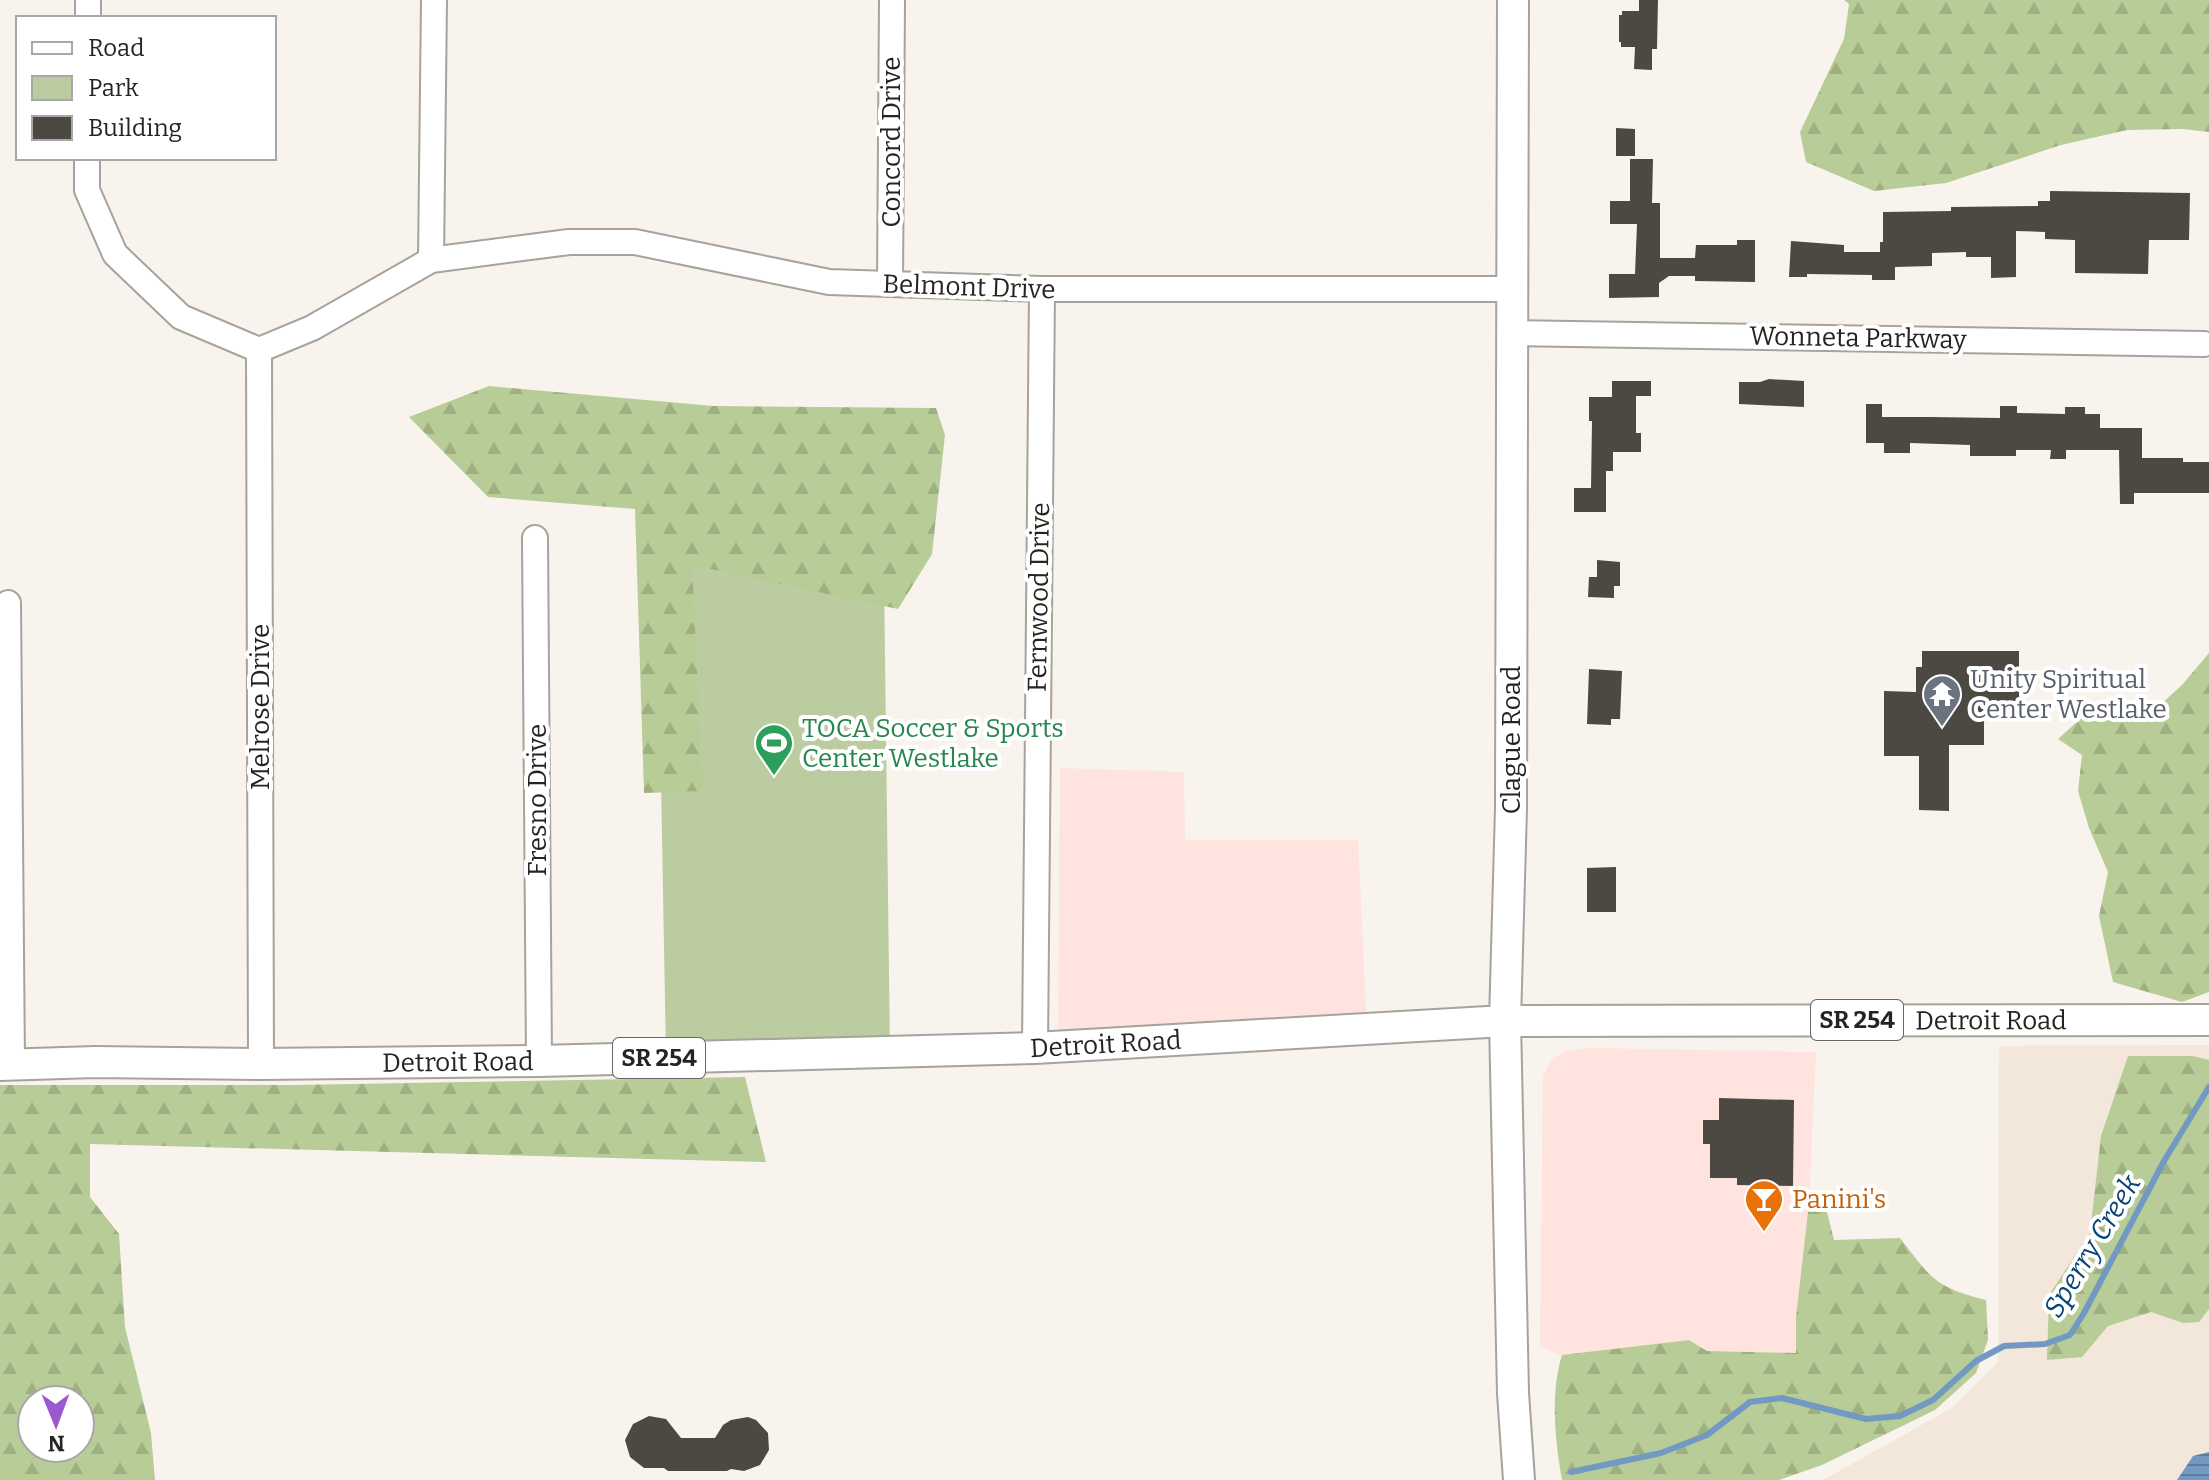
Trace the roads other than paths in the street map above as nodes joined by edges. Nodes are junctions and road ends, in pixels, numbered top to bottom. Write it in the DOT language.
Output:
graph roads {
  1 [pos="434,0"];
  2 [pos="892,0"];
  3 [pos="1513,0"];
  4 [pos="87,160"];
  5 [pos="431,260"];
  6 [pos="890,284"];
  7 [pos="1042,289"];
  8 [pos="1512,289"];
  9 [pos="1512,333"];
  10 [pos="2204,344"];
  11 [pos="259,350"];
  12 [pos="535,538"];
  13 [pos="8,603"];
  14 [pos="2209,1020"];
  15 [pos="1505,1021"];
  16 [pos="1035,1048"];
  17 [pos="539,1061"];
  18 [pos="261,1064"];
  19 [pos="6,1066"];
  20 [pos="1519,1480"];
  1 -- 5 [label="street"];
  2 -- 6 [label="street, Concord Drive"];
  3 -- 8 [label="main road, Clague Road"];
  4 -- 11 [label="street"];
  5 -- 6 [label="street, Belmont Drive"];
  5 -- 11 [label="street"];
  6 -- 7 [label="street, Belmont Drive"];
  7 -- 8 [label="street, Belmont Drive"];
  7 -- 16 [label="street, Fernwood Drive"];
  8 -- 9 [label="main road, Clague Road"];
  9 -- 10 [label="street, Wonneta Parkway"];
  9 -- 15 [label="main road, Clague Road"];
  11 -- 18 [label="street, Melrose Drive"];
  12 -- 17 [label="street, Fresno Drive"];
  13 -- 19 [label="street"];
  14 -- 15 [label="main road, Detroit Road / SR 254"];
  15 -- 16 [label="main road, Detroit Road / SR 254"];
  15 -- 20 [label="main road, Clague Road"];
  16 -- 17 [label="main road, Detroit Road / SR 254"];
  17 -- 18 [label="main road, Detroit Road / SR 254"];
  18 -- 19 [label="main road, Detroit Road / SR 254"];
}
